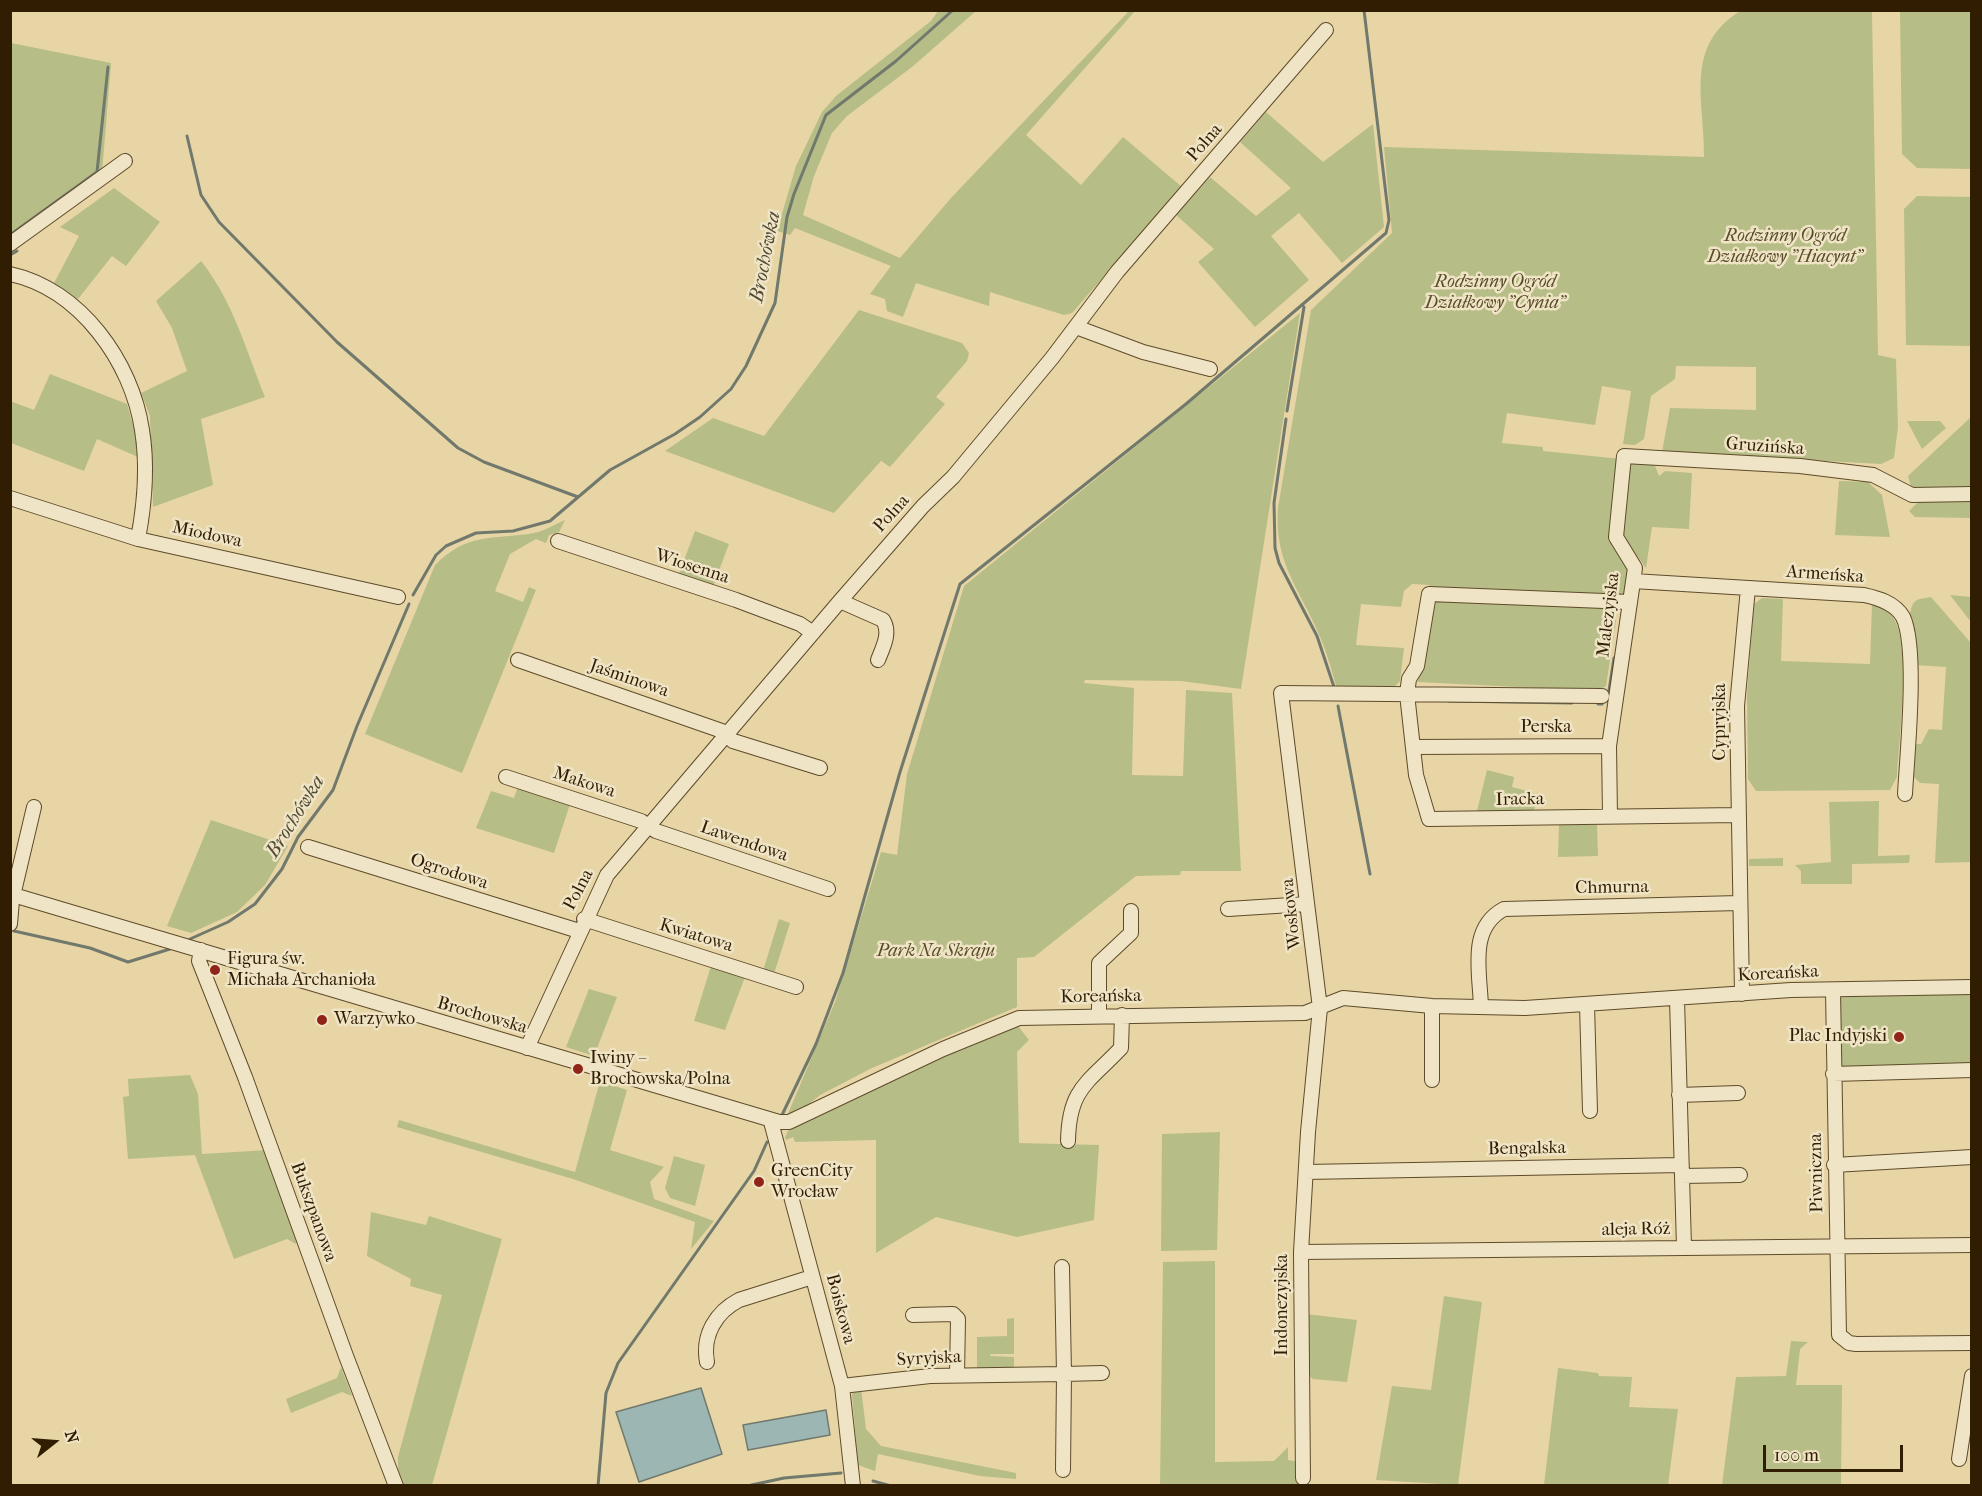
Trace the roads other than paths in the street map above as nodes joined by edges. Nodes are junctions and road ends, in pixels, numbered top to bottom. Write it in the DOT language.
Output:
graph roads {
  1 [pos="1326,30"];
  2 [pos="125,161"];
  3 [pos="10,244"];
  4 [pos="10,274"];
  5 [pos="1076,327"];
  6 [pos="1210,369"];
  7 [pos="1624,456"];
  8 [pos="1971,494"];
  9 [pos="10,498"];
  10 [pos="138,539"];
  11 [pos="558,541"];
  12 [pos="1633,581"];
  13 [pos="1748,588"];
  14 [pos="398,597"];
  15 [pos="840,601"];
  16 [pos="1629,602"];
  17 [pos="813,633"];
  18 [pos="518,660"];
  19 [pos="878,660"];
  20 [pos="1407,694"];
  21 [pos="1602,696"];
  22 [pos="727,735"];
  23 [pos="1609,746"];
  24 [pos="1413,747"];
  25 [pos="820,768"];
  26 [pos="506,777"];
  27 [pos="1905,794"];
  28 [pos="34,807"];
  29 [pos="1738,815"];
  30 [pos="1610,816"];
  31 [pos="648,826"];
  32 [pos="308,847"];
  33 [pos="828,889"];
  34 [pos="12,894"];
  35 [pos="1739,903"];
  36 [pos="1307,904"];
  37 [pos="1228,909"];
  38 [pos="1131,911"];
  39 [pos="10,924"];
  40 [pos="581,925"];
  41 [pos="201,950"];
  42 [pos="796,987"];
  43 [pos="1971,987"];
  44 [pos="1833,990"];
  45 [pos="1742,994"];
  46 [pos="1677,999"];
  47 [pos="1587,1005"];
  48 [pos="1432,1006"];
  49 [pos="1481,1007"];
  50 [pos="1320,1008"];
  51 [pos="1100,1015"];
  52 [pos="1122,1015"];
  53 [pos="527,1048"];
  54 [pos="1971,1070"];
  55 [pos="1833,1074"];
  56 [pos="1432,1080"];
  57 [pos="1738,1093"];
  58 [pos="1679,1095"];
  59 [pos="1590,1111"];
  60 [pos="771,1122"];
  61 [pos="789,1122"];
  62 [pos="1308,1132"];
  63 [pos="1068,1141"];
  64 [pos="1971,1157"];
  65 [pos="1834,1165"];
  66 [pos="1682,1170"];
  67 [pos="1306,1172"];
  68 [pos="1740,1175"];
  69 [pos="1971,1245"];
  70 [pos="1836,1246"];
  71 [pos="1684,1247"];
  72 [pos="1301,1252"];
  73 [pos="1062,1267"];
  74 [pos="811,1272"];
  75 [pos="913,1316"];
  76 [pos="1971,1343"];
  77 [pos="707,1362"];
  78 [pos="1102,1373"];
  79 [pos="1064,1374"];
  80 [pos="957,1376"];
  81 [pos="1971,1376"];
  82 [pos="842,1386"];
  83 [pos="1959,1459"];
  84 [pos="1064,1470"];
  85 [pos="1303,1478"];
  86 [pos="396,1485"];
  87 [pos="853,1485"];
  1 -- 5 [label="street, Polna"];
  2 -- 3 [label="street"];
  4 -- 10 [label="street"];
  5 -- 6 [label="street"];
  5 -- 15 [label="street, Polna"];
  7 -- 8 [label="street, Gruzińska"];
  7 -- 12 [label="street, Malezyjska"];
  9 -- 10 [label="street, Miodowa"];
  10 -- 14 [label="street, Miodowa"];
  11 -- 17 [label="street, Wiosenna"];
  12 -- 13 [label="street, Armeńska"];
  12 -- 16 [label="street, Malezyjska"];
  13 -- 27 [label="street, Armeńska"];
  13 -- 29 [label="street, Cypryjska"];
  15 -- 17 [label="street, Polna"];
  15 -- 19 [label="street"];
  16 -- 20 [label="street"];
  16 -- 23 [label="street, Malezyjska"];
  17 -- 22 [label="street, Polna"];
  18 -- 22 [label="street, Jaśminowa"];
  20 -- 21 [label="street"];
  20 -- 24 [label="street, Iracka"];
  20 -- 36 [label="street, Woskowa"];
  22 -- 25 [label="street, Jaśminowa"];
  22 -- 31 [label="street, Polna"];
  23 -- 24 [label="street, Perska"];
  23 -- 30 [label="street"];
  24 -- 30 [label="street, Iracka"];
  26 -- 31 [label="street, Makowa"];
  28 -- 34 [label="street"];
  29 -- 30 [label="street, Iracka"];
  29 -- 35 [label="street, Cypryjska"];
  31 -- 33 [label="street, Lawendowa"];
  31 -- 40 [label="street, Polna"];
  32 -- 40 [label="street, Ogrodowa"];
  34 -- 39 [label="street"];
  34 -- 41 [label="street, Brochowska"];
  35 -- 45 [label="street"];
  35 -- 49 [label="street, Chmurna"];
  36 -- 37 [label="street"];
  36 -- 50 [label="street, Woskowa"];
  38 -- 51 [label="street"];
  40 -- 42 [label="street, Kwiatowa"];
  40 -- 53 [label="street, Polna"];
  41 -- 53 [label="street, Brochowska"];
  41 -- 86 [label="street, Bukszpanowa"];
  43 -- 44 [label="street, Koreańska"];
  44 -- 45 [label="street, Koreańska"];
  44 -- 55 [label="street, Piwniczna"];
  45 -- 46 [label="street, Koreańska"];
  46 -- 47 [label="street, Koreańska"];
  46 -- 58 [label="street"];
  47 -- 49 [label="street, Koreańska"];
  47 -- 59 [label="street"];
  48 -- 49 [label="street, Koreańska"];
  48 -- 50 [label="street, Koreańska"];
  48 -- 56 [label="street"];
  50 -- 52 [label="street, Koreańska"];
  50 -- 62 [label="street, Woskowa"];
  51 -- 52 [label="street, Koreańska"];
  51 -- 61 [label="street, Koreańska"];
  52 -- 63 [label="street"];
  53 -- 60 [label="street, Brochowska"];
  54 -- 55 [label="street"];
  55 -- 65 [label="street, Piwniczna"];
  57 -- 58 [label="street"];
  58 -- 66 [label="street"];
  60 -- 61 [label="street, Brochowska"];
  60 -- 74 [label="street, Boiskowa"];
  62 -- 67 [label="street, Indonezyjska"];
  64 -- 65 [label="street"];
  65 -- 70 [label="street, Piwniczna"];
  66 -- 67 [label="street, Bengalska"];
  66 -- 68 [label="street, Bengalska"];
  66 -- 71 [label="street"];
  67 -- 72 [label="street, Indonezyjska"];
  69 -- 70 [label="street, aleja Róż"];
  70 -- 71 [label="street, aleja Róż"];
  70 -- 76 [label="street, Piwniczna"];
  71 -- 72 [label="street, aleja Róż"];
  72 -- 85 [label="street, Indonezyjska"];
  73 -- 79 [label="street"];
  74 -- 77 [label="street"];
  74 -- 82 [label="street, Boiskowa"];
  75 -- 80 [label="street"];
  78 -- 79 [label="street, Syryjska"];
  79 -- 80 [label="street, Syryjska"];
  79 -- 84 [label="street"];
  80 -- 82 [label="street, Syryjska"];
  81 -- 83 [label="street"];
  82 -- 87 [label="street, Boiskowa"];
}
